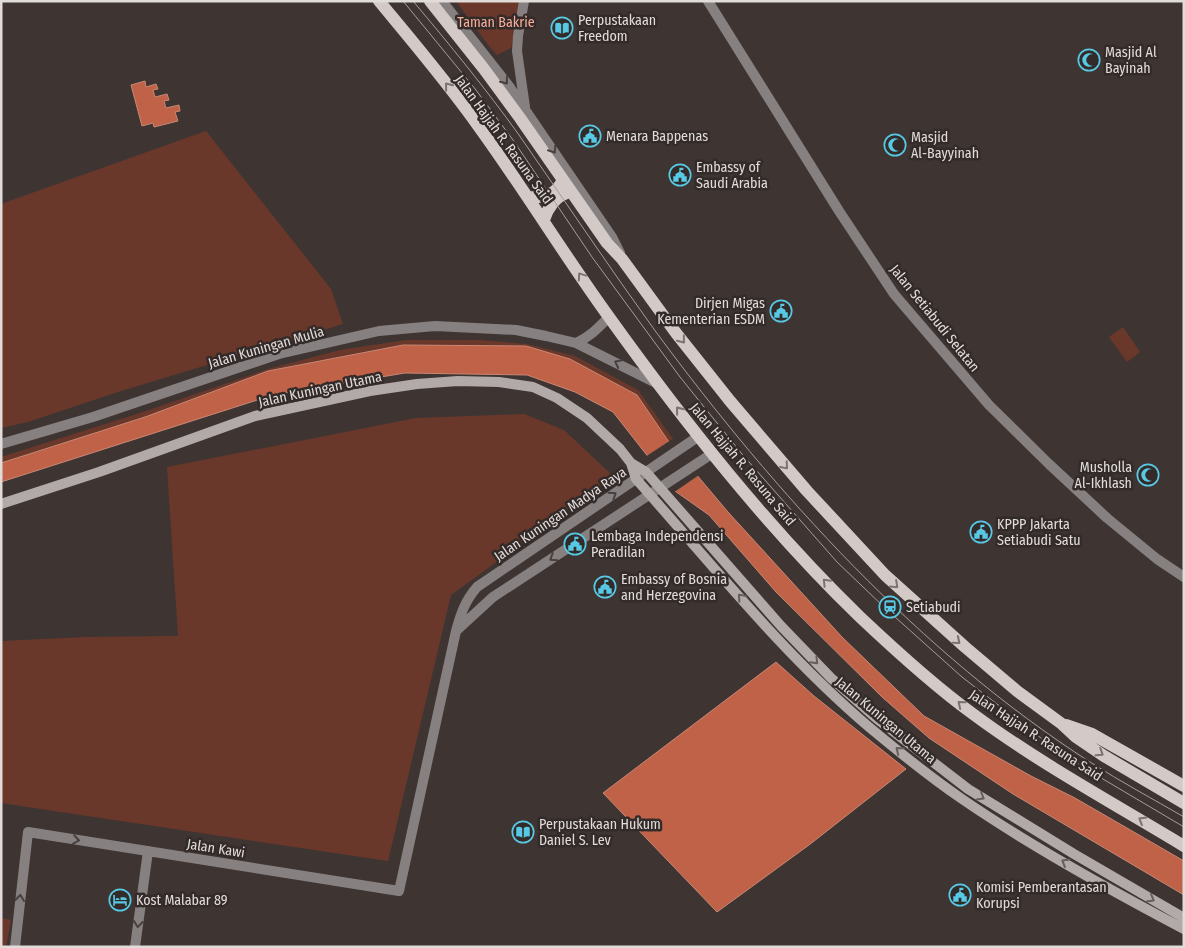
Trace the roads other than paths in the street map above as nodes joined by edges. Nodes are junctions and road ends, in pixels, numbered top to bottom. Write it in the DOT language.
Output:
graph roads {
  1 [pos="379,1"];
  2 [pos="430,1"];
  3 [pos="442,1"];
  4 [pos="524,1"];
  5 [pos="708,1"];
  6 [pos="525,110"];
  7 [pos="563,180"];
  8 [pos="571,192"];
  9 [pos="528,197"];
  10 [pos="544,220"];
  11 [pos="622,259"];
  12 [pos="608,316"];
  13 [pos="576,343"];
  14 [pos="659,384"];
  15 [pos="699,436"];
  16 [pos="1,444"];
  17 [pos="713,453"];
  18 [pos="631,463"];
  19 [pos="649,470"];
  20 [pos="636,479"];
  21 [pos="663,486"];
  22 [pos="650,495"];
  23 [pos="1,504"];
  24 [pos="1184,577"];
  25 [pos="456,630"];
  26 [pos="1062,724"];
  27 [pos="956,781"];
  28 [pos="1184,786"];
  29 [pos="950,791"];
  30 [pos="1184,803"];
  31 [pos="1184,846"];
  32 [pos="148,851"];
  33 [pos="1134,890"];
  34 [pos="399,891"];
  35 [pos="1128,900"];
  36 [pos="1184,918"];
  37 [pos="1184,929"];
  38 [pos="15,947"];
  39 [pos="135,947"];
  9 -- 1 [label="main road, Jalan Hajjah R. Rasuna Said, one-way"];
  2 -- 7 [label="main road, Jalan Hajjah R. Rasuna Said"];
  3 -- 6 [label="street, Jalan Hajjah R. Rasuna Said, one-way"];
  4 -- 6 [label="street"];
  5 -- 24 [label="street, Jalan Setiabudi Selatan"];
  6 -- 11 [label="street, Jalan Hajjah R. Rasuna Said, one-way"];
  7 -- 8 [label="main road, Jalan Hajjah R. Rasuna Said"];
  7 -- 9 [label="main road"];
  8 -- 10 [label="main road"];
  8 -- 11 [label="main road, Jalan Hajjah R. Rasuna Said"];
  9 -- 10 [label="main road, Jalan Hajjah R. Rasuna Said"];
  12 -- 10 [label="main road, Jalan Hajjah R. Rasuna Said, one-way"];
  11 -- 26 [label="main road, Jalan Hajjah R. Rasuna Said, one-way"];
  12 -- 13 [label="street"];
  12 -- 14 [label="main road, Jalan Hajjah R. Rasuna Said"];
  14 -- 13 [label="street, Jalan Kuningan Mulia, one-way"];
  13 -- 16 [label="street, Jalan Kuningan Mulia"];
  15 -- 14 [label="main road, Jalan Hajjah R. Rasuna Said, one-way"];
  15 -- 17 [label="main road, Jalan Hajjah R. Rasuna Said"];
  15 -- 19 [label="street, Jalan Kuningan Madya Raya"];
  17 -- 21 [label="street"];
  31 -- 17 [label="main road, Jalan Hajjah R. Rasuna Said, one-way"];
  18 -- 19 [label="main road, Jalan Kuningan Utama"];
  18 -- 20 [label="main road, Jalan Kuningan Utama"];
  18 -- 23 [label="main road, Jalan Kuningan Utama"];
  19 -- 20 [label="street, Jalan Kuningan Madya Raya"];
  19 -- 21 [label="main road, Jalan Kuningan Utama"];
  20 -- 22 [label="main road, Jalan Kuningan Utama"];
  25 -- 20 [label="street, Jalan Kuningan Madya Raya, one-way"];
  21 -- 22 [label="street"];
  21 -- 27 [label="main road, Jalan Kuningan Utama, one-way"];
  22 -- 25 [label="street, one-way"];
  29 -- 22 [label="main road, Jalan Kuningan Utama, one-way"];
  25 -- 34 [label="street, Jalan Kuningan Madya Raya"];
  26 -- 28 [label="main road, Jalan Hajjah R. Rasuna Said"];
  26 -- 30 [label="main road, Jalan Hajjah R. Rasuna Said, one-way"];
  27 -- 29 [label="main road"];
  27 -- 33 [label="main road, Jalan Kuningan Utama, one-way"];
  35 -- 29 [label="main road, Jalan Kuningan Utama, one-way"];
  32 -- 34 [label="street, Jalan Kawi"];
  38 -- 32 [label="street, Jalan Kawi, one-way"];
  32 -- 39 [label="street, one-way"];
  33 -- 35 [label="main road"];
  33 -- 36 [label="main road, Jalan Kuningan Utama, one-way"];
  35 -- 37 [label="main road, Jalan Kuningan Utama"];
}
